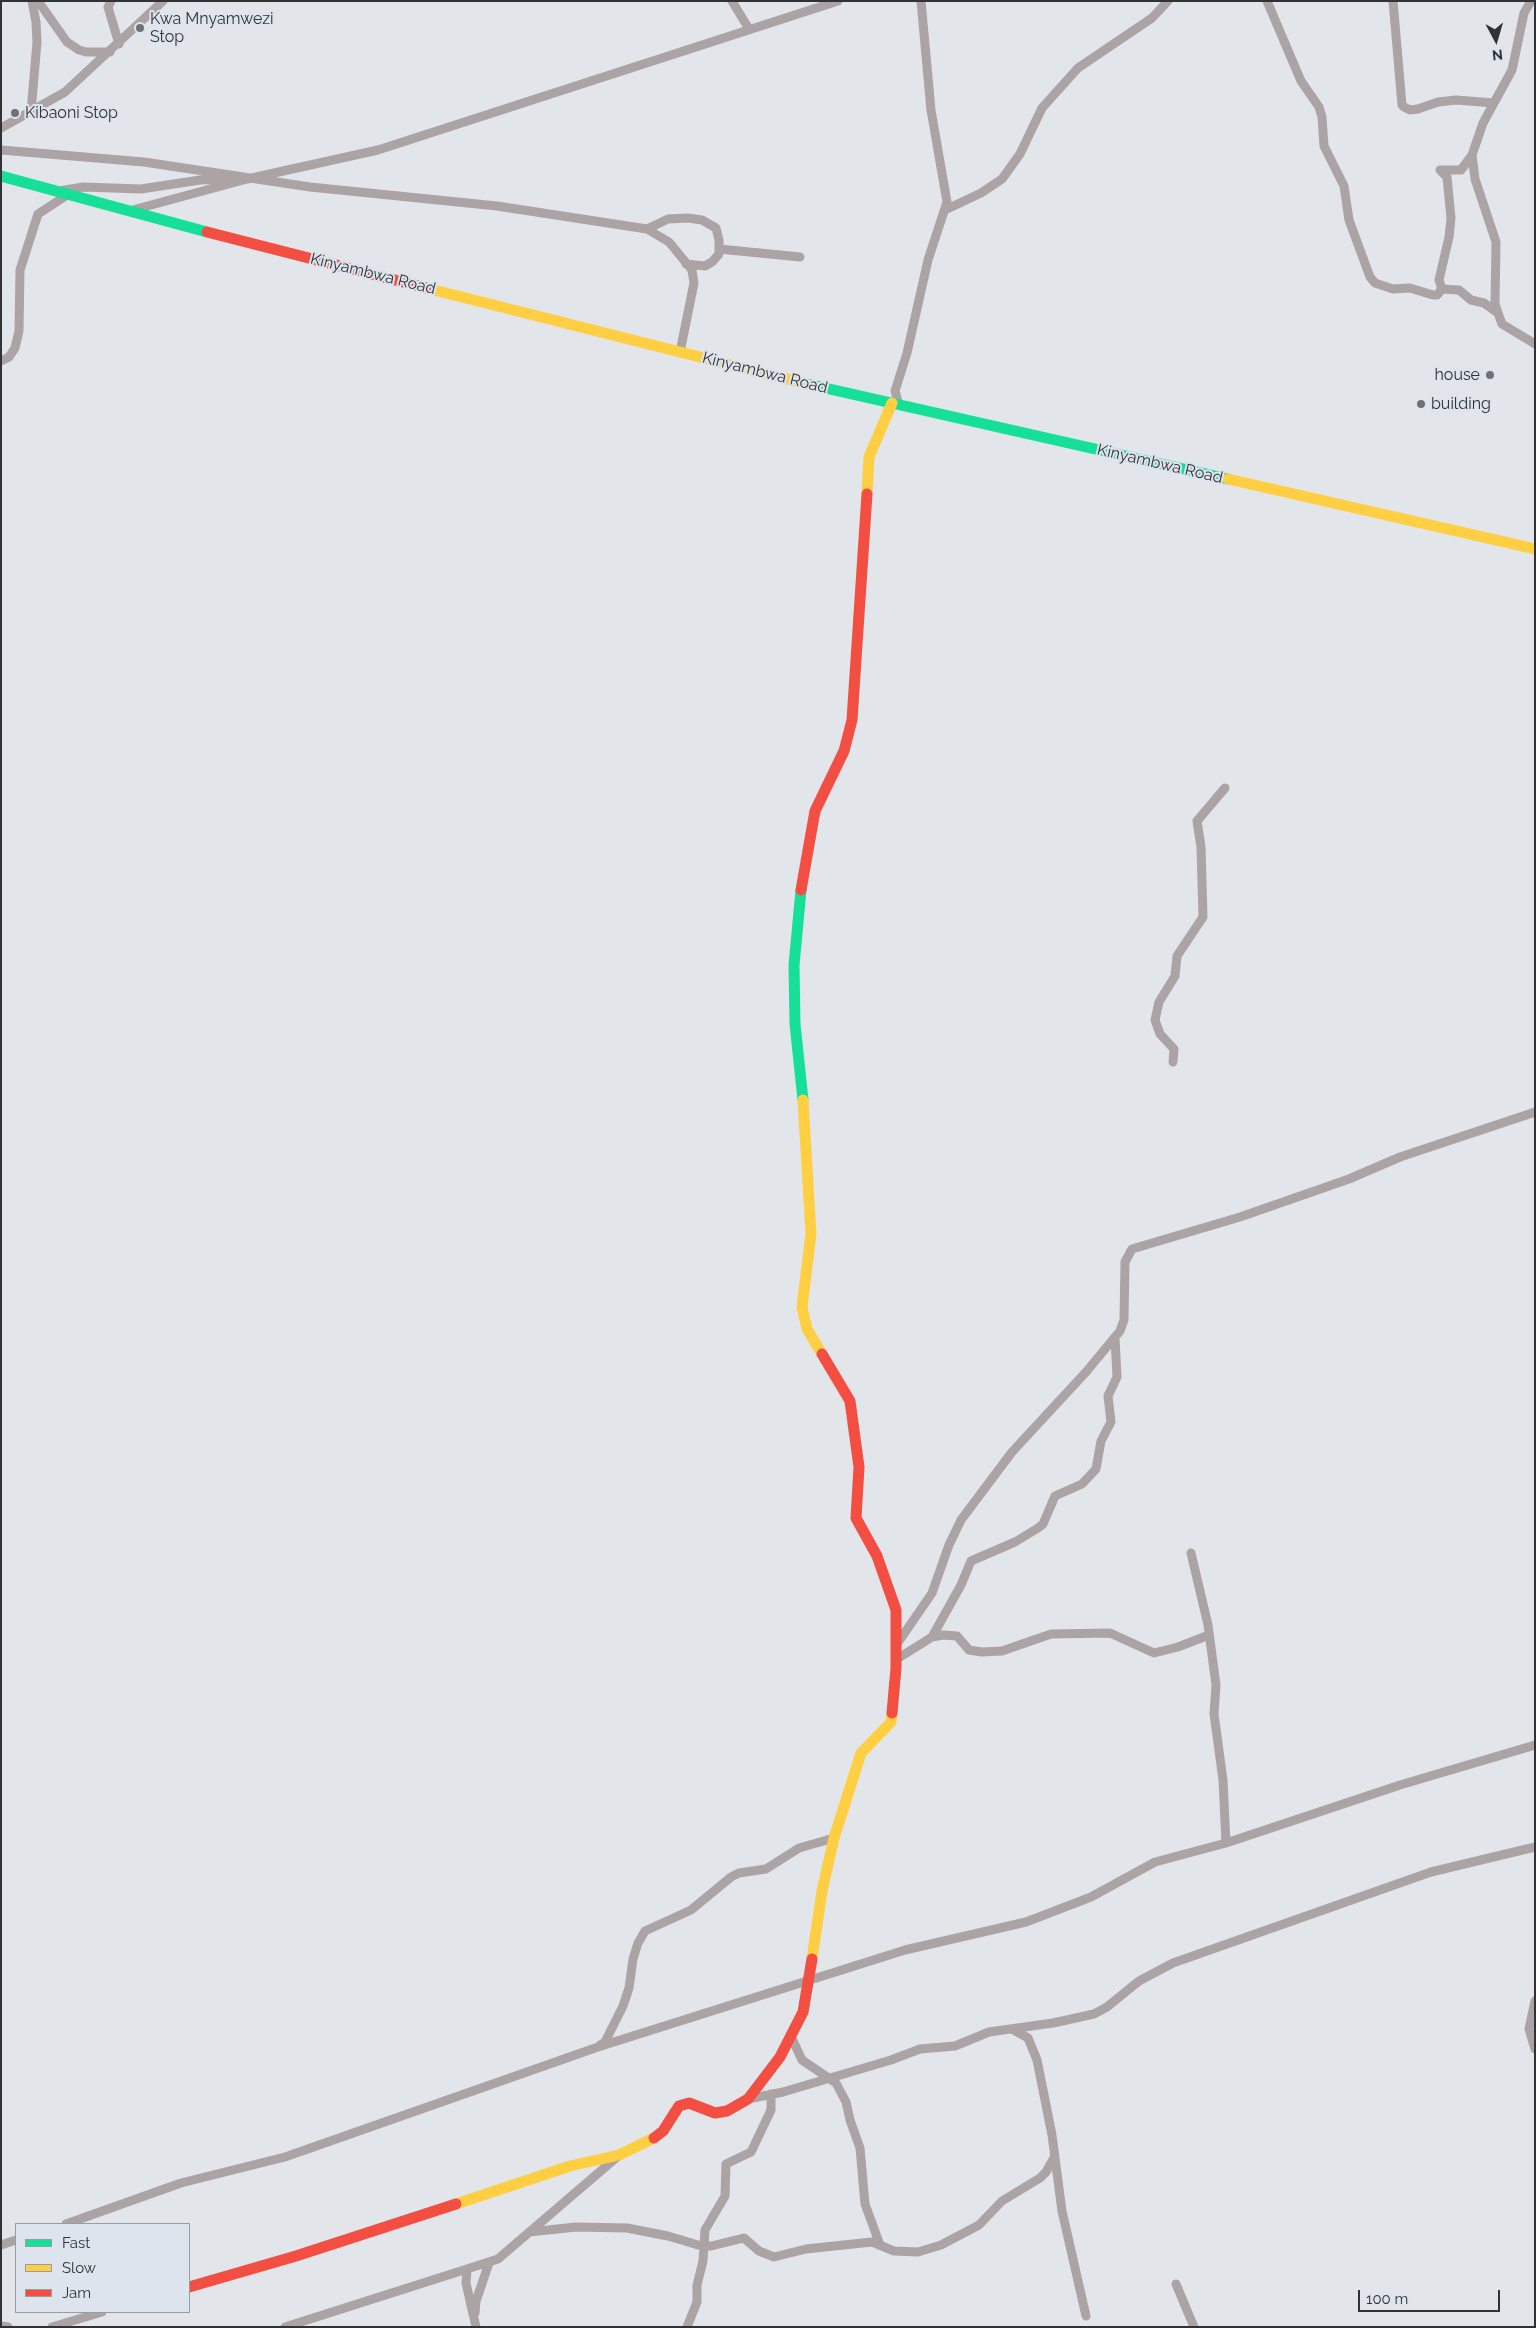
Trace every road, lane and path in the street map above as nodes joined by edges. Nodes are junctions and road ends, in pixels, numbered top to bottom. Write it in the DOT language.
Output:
graph roads {
  1 [pos="32,1"];
  2 [pos="38,1"];
  3 [pos="111,1"];
  4 [pos="163,1"];
  5 [pos="732,1"];
  6 [pos="838,1"];
  7 [pos="921,1"];
  8 [pos="1168,1"];
  9 [pos="1267,1"];
  10 [pos="1393,1"];
  11 [pos="1530,1"];
  12 [pos="749,29"];
  13 [pos="119,44"];
  14 [pos="110,52"];
  15 [pos="1494,103"];
  16 [pos="31,112"];
  17 [pos="1,128"];
  18 [pos="1,150"];
  19 [pos="1472,155"];
  20 [pos="1,176"];
  21 [pos="249,179"];
  22 [pos="62,193"];
  23 [pos="945,210"];
  24 [pos="129,212"];
  25 [pos="647,229"];
  26 [pos="719,249"];
  27 [pos="800,257"];
  28 [pos="686,264"];
  29 [pos="1442,289"];
  30 [pos="1498,313"];
  31 [pos="1535,344"];
  32 [pos="680,352"];
  33 [pos="1,361"];
  34 [pos="896,404"];
  35 [pos="1535,549"];
  36 [pos="1224,788"];
  37 [pos="1173,1062"];
  38 [pos="1535,1112"];
  39 [pos="1115,1338"];
  40 [pos="1191,1553"];
  41 [pos="1209,1635"];
  42 [pos="932,1637"];
  43 [pos="897,1644"];
  44 [pos="897,1659"];
  45 [pos="1535,1745"];
  46 [pos="834,1838"];
  47 [pos="1226,1843"];
  48 [pos="1534,1849"];
  49 [pos="810,1980"];
  50 [pos="1535,2001"];
  51 [pos="1012,2029"];
  52 [pos="791,2036"];
  53 [pos="598,2047"];
  54 [pos="1535,2049"];
  55 [pos="829,2078"];
  56 [pos="771,2094"];
  57 [pos="748,2099"];
  58 [pos="619,2155"];
  59 [pos="1055,2156"];
  60 [pos="69,2223"];
  61 [pos="529,2232"];
  62 [pos="15,2240"];
  63 [pos="1,2245"];
  64 [pos="705,2245"];
  65 [pos="880,2245"];
  66 [pos="488,2263"];
  67 [pos="468,2269"];
  68 [pos="1176,2284"];
  69 [pos="190,2287"];
  70 [pos="99,2313"];
  71 [pos="1086,2316"];
  72 [pos="475,2323"];
  73 [pos="1,2326"];
  74 [pos="8,2327"];
  75 [pos="52,2327"];
  76 [pos="285,2327"];
  77 [pos="687,2327"];
  78 [pos="1194,2327"];
  1 -- 16 [label="street"];
  2 -- 14 [label="street"];
  3 -- 13 [label="street"];
  4 -- 13 [label="street"];
  5 -- 12 [label="street"];
  6 -- 12 [label="street"];
  7 -- 23 [label="street"];
  8 -- 23 [label="street"];
  9 -- 29 [label="street"];
  10 -- 15 [label="street"];
  11 -- 15 [label="street"];
  12 -- 21 [label="street"];
  13 -- 14 [label="street"];
  14 -- 16 [label="street"];
  15 -- 19 [label="street"];
  16 -- 17 [label="street"];
  18 -- 21 [label="street"];
  19 -- 29 [label="street"];
  19 -- 30 [label="street"];
  20 -- 22 [label="street, Kinyambwa Road"];
  21 -- 22 [label="street"];
  21 -- 24 [label="street"];
  21 -- 25 [label="street"];
  22 -- 24 [label="street, Kinyambwa Road"];
  22 -- 33 [label="street"];
  23 -- 34 [label="street"];
  24 -- 32 [label="street, Kinyambwa Road"];
  25 -- 26 [label="street"];
  25 -- 28 [label="street"];
  26 -- 27 [label="street"];
  26 -- 28 [label="street"];
  28 -- 32 [label="street"];
  29 -- 30 [label="street"];
  30 -- 31 [label="street"];
  32 -- 34 [label="street, Kinyambwa Road"];
  34 -- 35 [label="street, Kinyambwa Road"];
  34 -- 43 [label="street"];
  36 -- 37 [label="street"];
  38 -- 39 [label="street"];
  39 -- 42 [label="street"];
  39 -- 43 [label="street"];
  40 -- 41 [label="street"];
  41 -- 42 [label="street"];
  41 -- 47 [label="street"];
  42 -- 44 [label="street"];
  43 -- 44 [label="street"];
  44 -- 46 [label="street"];
  45 -- 47 [label="street"];
  46 -- 49 [label="street"];
  46 -- 53 [label="street"];
  47 -- 49 [label="street"];
  48 -- 51 [label="street"];
  49 -- 52 [label="street"];
  49 -- 53 [label="street"];
  50 -- 54 [label="street"];
  51 -- 55 [label="street"];
  51 -- 59 [label="street"];
  52 -- 55 [label="street"];
  52 -- 57 [label="street"];
  53 -- 60 [label="street"];
  55 -- 56 [label="street"];
  55 -- 65 [label="street"];
  56 -- 57 [label="street"];
  56 -- 64 [label="street"];
  57 -- 58 [label="street"];
  58 -- 61 [label="street"];
  58 -- 69 [label="street"];
  59 -- 65 [label="street"];
  59 -- 71 [label="street"];
  61 -- 64 [label="street"];
  61 -- 66 [label="street"];
  62 -- 63 [label="street"];
  64 -- 65 [label="street"];
  64 -- 77 [label="street"];
  66 -- 67 [label="street"];
  66 -- 72 [label="street"];
  67 -- 72 [label="street"];
  67 -- 76 [label="street"];
  68 -- 78 [label="street"];
  70 -- 75 [label="street"];
  73 -- 74 [label="street"];
}
